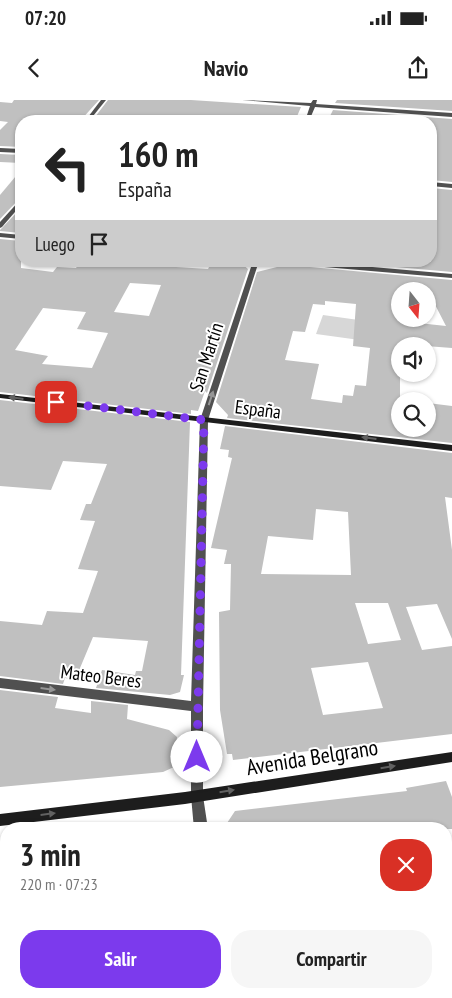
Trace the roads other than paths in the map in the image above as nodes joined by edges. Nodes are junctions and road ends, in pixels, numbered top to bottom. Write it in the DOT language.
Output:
graph roads {
  1 [pos="104,100"];
  2 [pos="244,100"];
  3 [pos="314,102"];
  4 [pos="92,115"];
  5 [pos="309,115"];
  6 [pos="452,115"];
  7 [pos="0,150"];
  8 [pos="15,151"];
  9 [pos="437,185"];
  10 [pos="452,186"];
  11 [pos="15,208"];
  12 [pos="0,226"];
  13 [pos="0,235"];
  14 [pos="15,236"];
  15 [pos="254,267"];
  16 [pos="348,267"];
  17 [pos="452,276"];
  18 [pos="0,396"];
  19 [pos="204,420"];
  20 [pos="452,448"];
  21 [pos="0,682"];
  22 [pos="197,707"];
  23 [pos="452,757"];
  24 [pos="197,796"];
  25 [pos="0,820"];
  26 [pos="201,822"];
  1 -- 4 [label="street"];
  2 -- 3 [label="street"];
  3 -- 5 [label="street"];
  3 -- 6 [label="street"];
  7 -- 8 [label="street"];
  9 -- 10 [label="street"];
  11 -- 12 [label="street"];
  13 -- 14 [label="street"];
  19 -- 15 [label="street, San Martín, one-way"];
  16 -- 17 [label="street"];
  19 -- 18 [label="street, España, one-way"];
  20 -- 19 [label="street, España, one-way"];
  19 -- 22 [label="street, San Martín"];
  21 -- 22 [label="street, Mateo Beres, one-way"];
  22 -- 24 [label="street, San Martín"];
  24 -- 23 [label="street, Avenida Belgrano, one-way"];
  25 -- 24 [label="street, Avenida Belgrano, one-way"];
  24 -- 26 [label="street, San Martín"];
}
